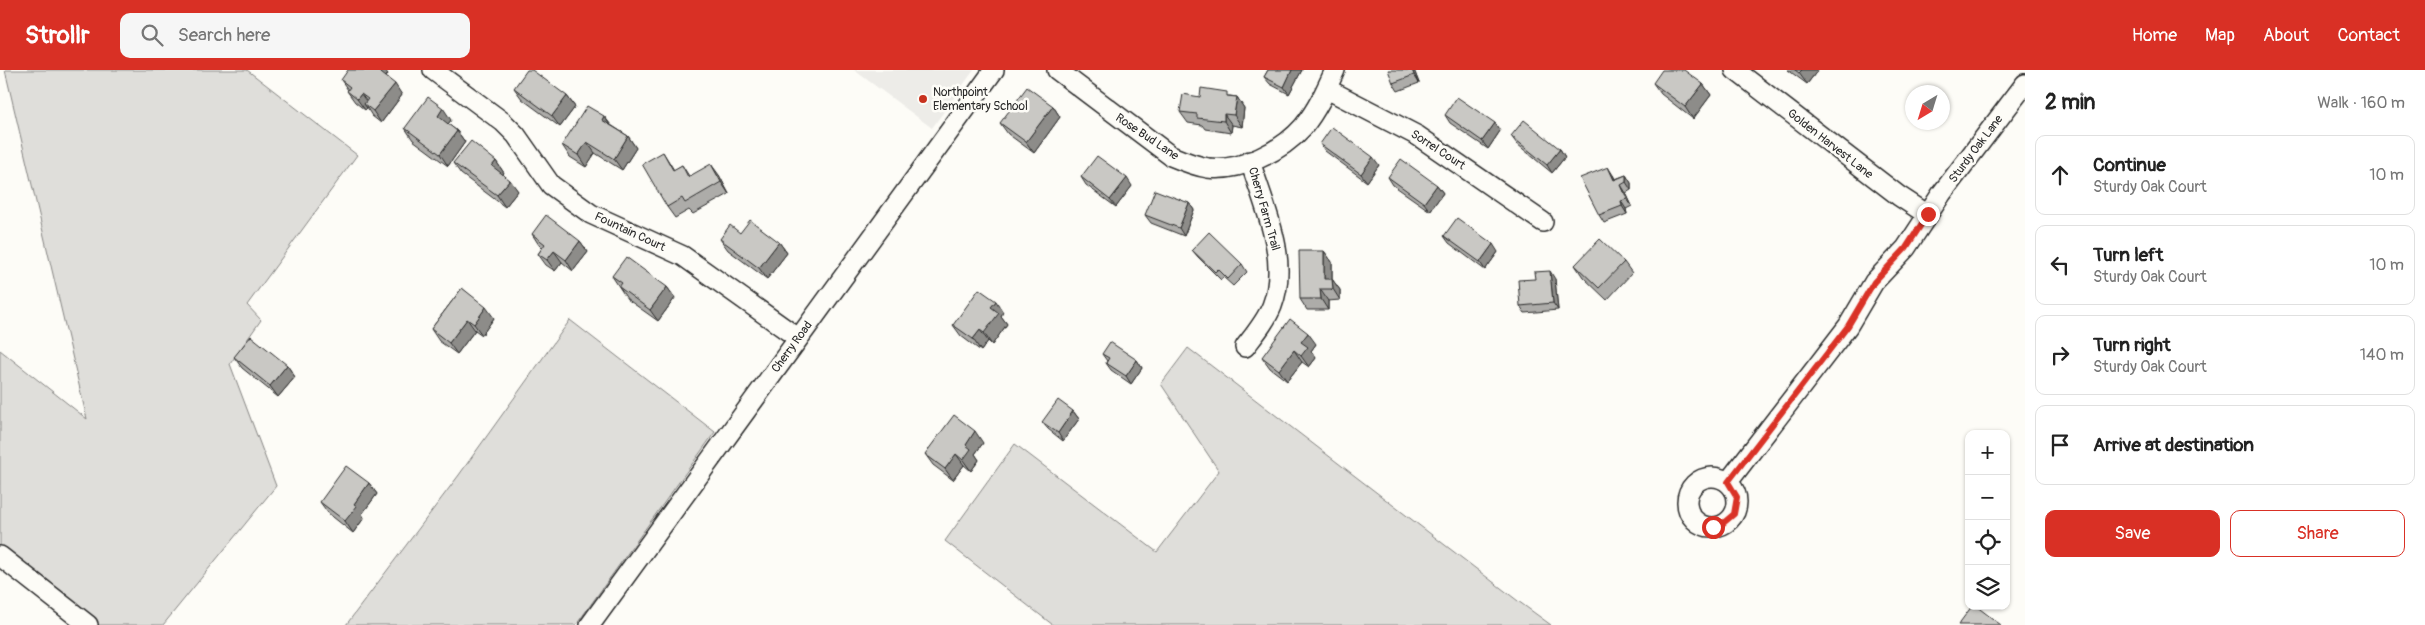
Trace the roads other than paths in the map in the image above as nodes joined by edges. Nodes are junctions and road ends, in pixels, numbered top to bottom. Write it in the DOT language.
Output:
graph roads {
  1 [pos="433,70"];
  2 [pos="994,70"];
  3 [pos="1057,70"];
  4 [pos="1335,70"];
  5 [pos="1735,70"];
  6 [pos="2025,84"];
  7 [pos="1327,89"];
  8 [pos="1250,161"];
  9 [pos="1928,214"];
  10 [pos="1543,222"];
  11 [pos="798,338"];
  12 [pos="1245,347"];
  13 [pos="1728,482"];
  14 [pos="0,556"];
  15 [pos="88,625"];
  16 [pos="590,625"];
  1 -- 11 [label="street, Fountain Court"];
  2 -- 11 [label="street, Cherry Road"];
  3 -- 8 [label="street, Rose Bud Lane"];
  4 -- 7 [label="street, Cherry Farm Trail"];
  5 -- 9 [label="street, Golden Harvest Lane"];
  6 -- 9 [label="street, Sturdy Oak Lane"];
  7 -- 8 [label="street, Cherry Farm Trail"];
  7 -- 10 [label="street, Sorrel Court"];
  8 -- 12 [label="street, Cherry Farm Trail"];
  9 -- 13 [label="street, Sturdy Oak Lane"];
  11 -- 16 [label="street, Cherry Road"];
  14 -- 15 [label="street"];
}
